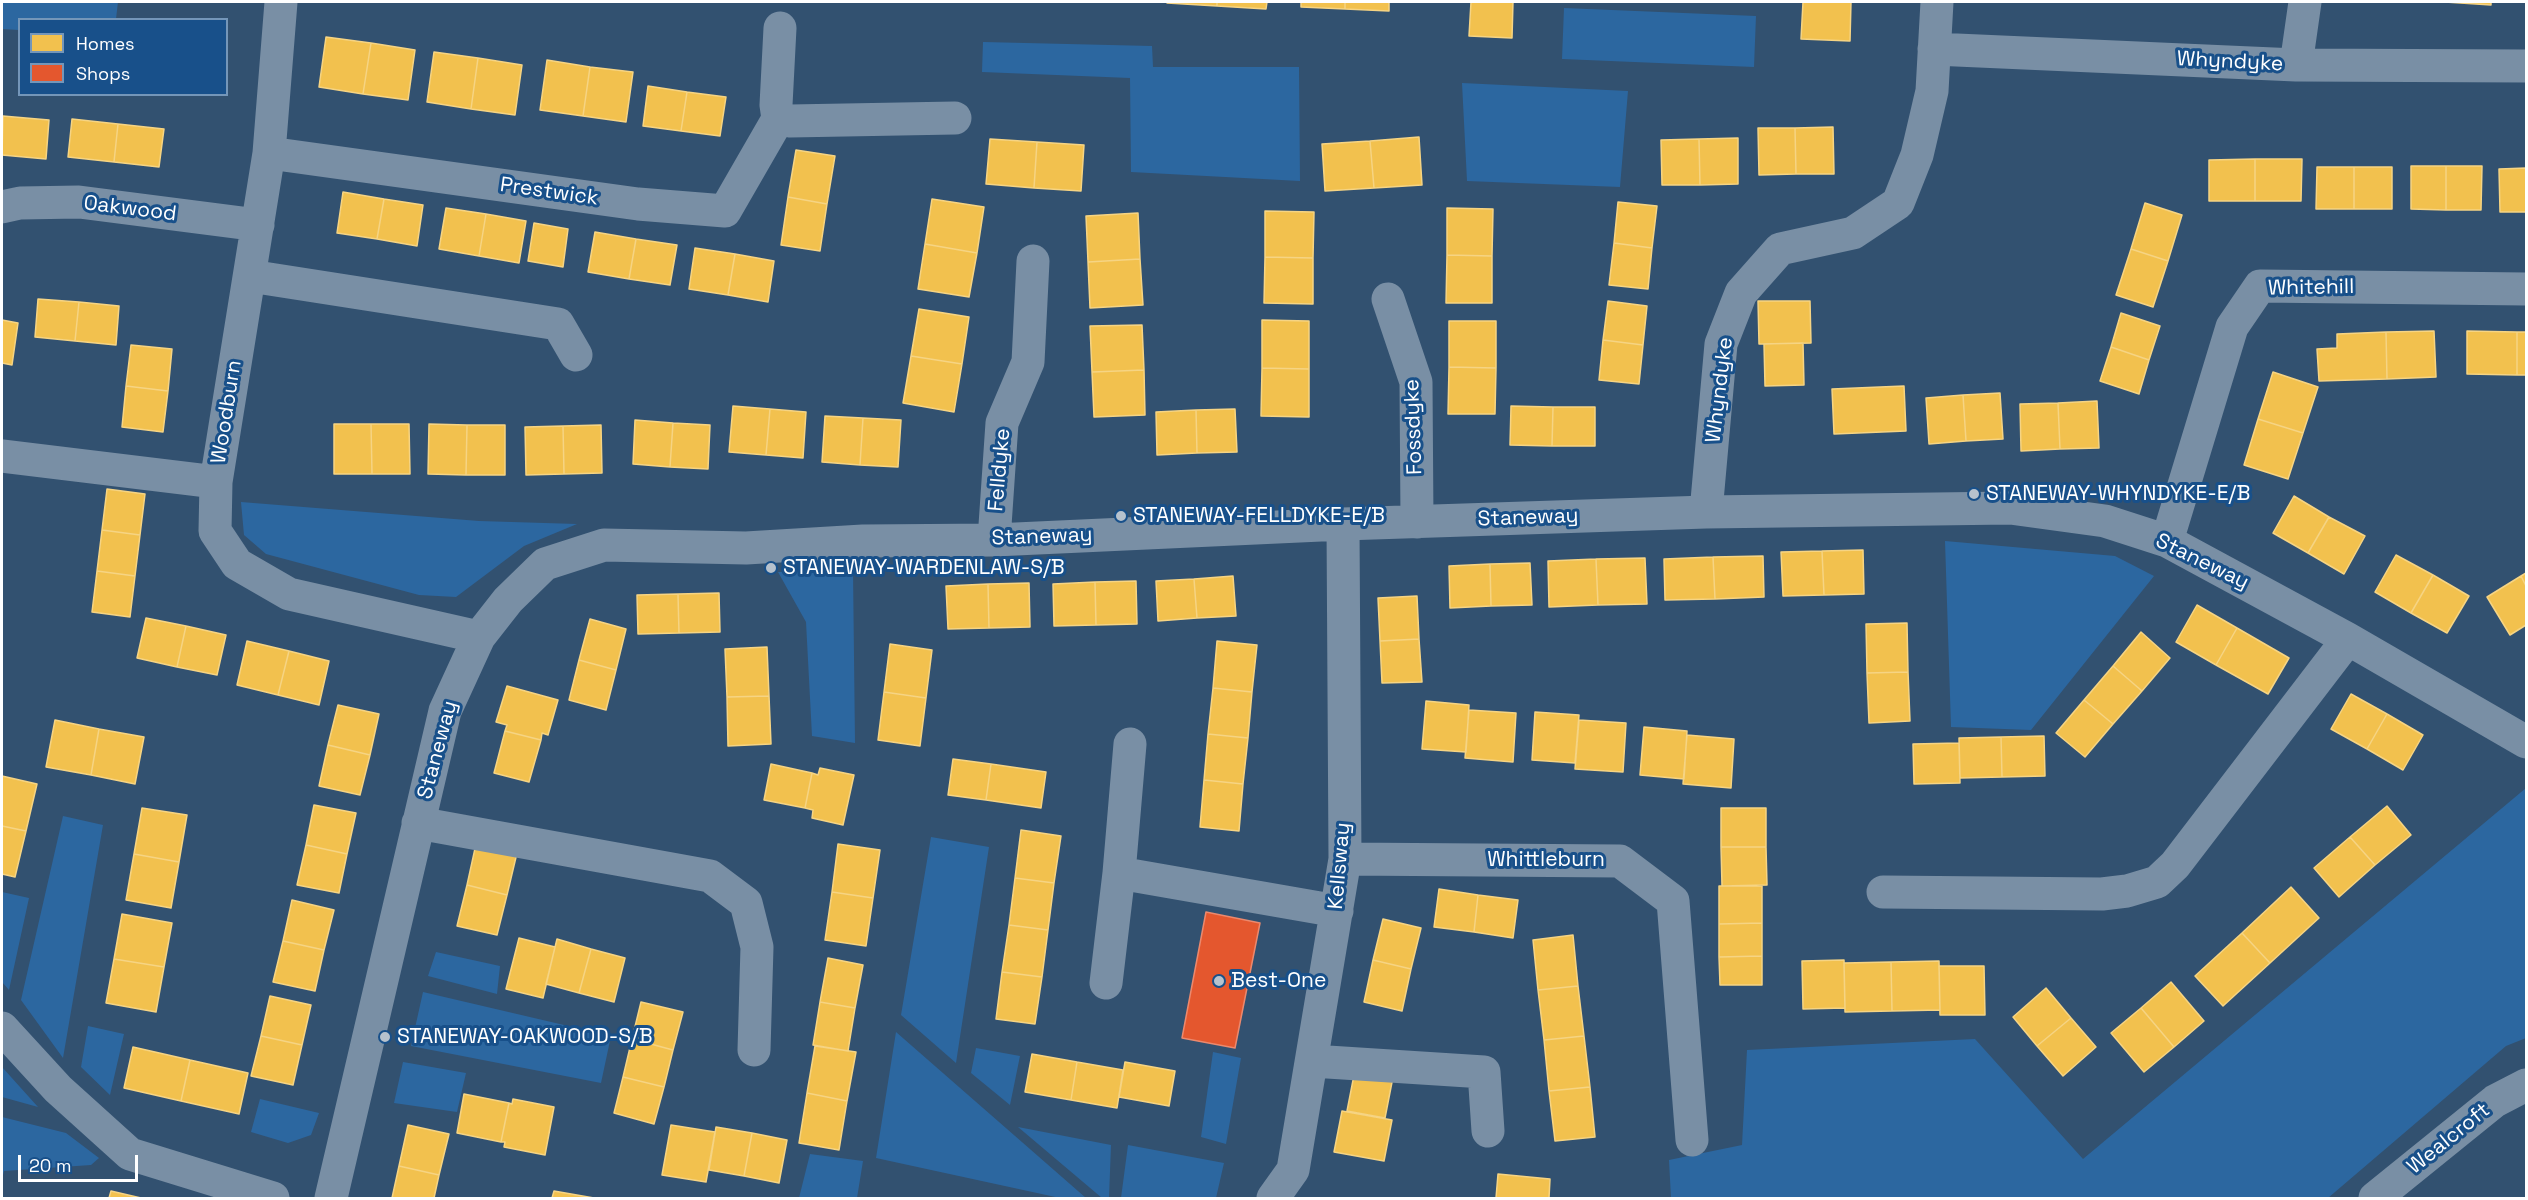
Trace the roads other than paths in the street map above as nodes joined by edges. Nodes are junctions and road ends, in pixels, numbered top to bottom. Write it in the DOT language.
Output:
graph roads {
  1 [pos="281,2"];
  2 [pos="1937,2"];
  3 [pos="2305,2"];
  4 [pos="780,28"];
  5 [pos="1934,50"];
  6 [pos="2296,65"];
  7 [pos="2526,66"];
  8 [pos="955,118"];
  9 [pos="778,119"];
  10 [pos="269,153"];
  11 [pos="2,207"];
  12 [pos="258,225"];
  13 [pos="1034,261"];
  14 [pos="250,276"];
  15 [pos="2526,290"];
  16 [pos="1388,299"];
  17 [pos="576,356"];
  18 [pos="2,456"];
  19 [pos="216,482"];
  20 [pos="1706,512"];
  21 [pos="1417,522"];
  22 [pos="1343,524"];
  23 [pos="994,540"];
  24 [pos="2167,541"];
  25 [pos="479,637"];
  26 [pos="2348,639"];
  27 [pos="2526,742"];
  28 [pos="1130,744"];
  29 [pos="418,823"];
  30 [pos="1345,859"];
  31 [pos="1119,873"];
  32 [pos="1883,892"];
  33 [pos="1337,911"];
  34 [pos="1106,983"];
  35 [pos="2,1028"];
  36 [pos="754,1050"];
  37 [pos="1312,1061"];
  38 [pos="2526,1084"];
  39 [pos="1488,1131"];
  40 [pos="1692,1140"];
  41 [pos="273,1198"];
  42 [pos="331,1198"];
  43 [pos="1273,1198"];
  44 [pos="2375,1198"];
  1 -- 10 [label="street, Woodburn"];
  2 -- 5 [label="street, Whyndyke"];
  3 -- 6 [label="street"];
  4 -- 9 [label="street"];
  5 -- 6 [label="street, Whyndyke"];
  5 -- 20 [label="street, Whyndyke"];
  6 -- 7 [label="street, Whyndyke"];
  8 -- 9 [label="street"];
  9 -- 10 [label="street, Prestwick"];
  10 -- 12 [label="street, Woodburn"];
  11 -- 12 [label="street, Oakwood"];
  12 -- 14 [label="street, Woodburn"];
  13 -- 23 [label="street, Felldyke"];
  14 -- 17 [label="street"];
  14 -- 19 [label="street, Woodburn"];
  15 -- 24 [label="street, Whitehill"];
  16 -- 21 [label="street, Fossdyke"];
  18 -- 19 [label="street"];
  19 -- 25 [label="street, Woodburn"];
  20 -- 21 [label="street, Staneway"];
  20 -- 24 [label="street, Staneway"];
  21 -- 22 [label="street, Staneway"];
  22 -- 23 [label="street, Staneway"];
  22 -- 30 [label="street, Kellsway"];
  23 -- 25 [label="street, Staneway"];
  24 -- 26 [label="street, Staneway"];
  25 -- 29 [label="street, Staneway"];
  26 -- 27 [label="street, Staneway"];
  26 -- 32 [label="street"];
  28 -- 31 [label="street"];
  29 -- 36 [label="street"];
  29 -- 42 [label="street, Staneway"];
  30 -- 33 [label="street, Kellsway"];
  30 -- 40 [label="street, Whittleburn"];
  31 -- 33 [label="street"];
  31 -- 34 [label="street"];
  33 -- 37 [label="street, Kellsway"];
  35 -- 41 [label="street"];
  37 -- 39 [label="street"];
  37 -- 43 [label="street, Kellsway"];
  38 -- 44 [label="street, Wealcroft"];
}
